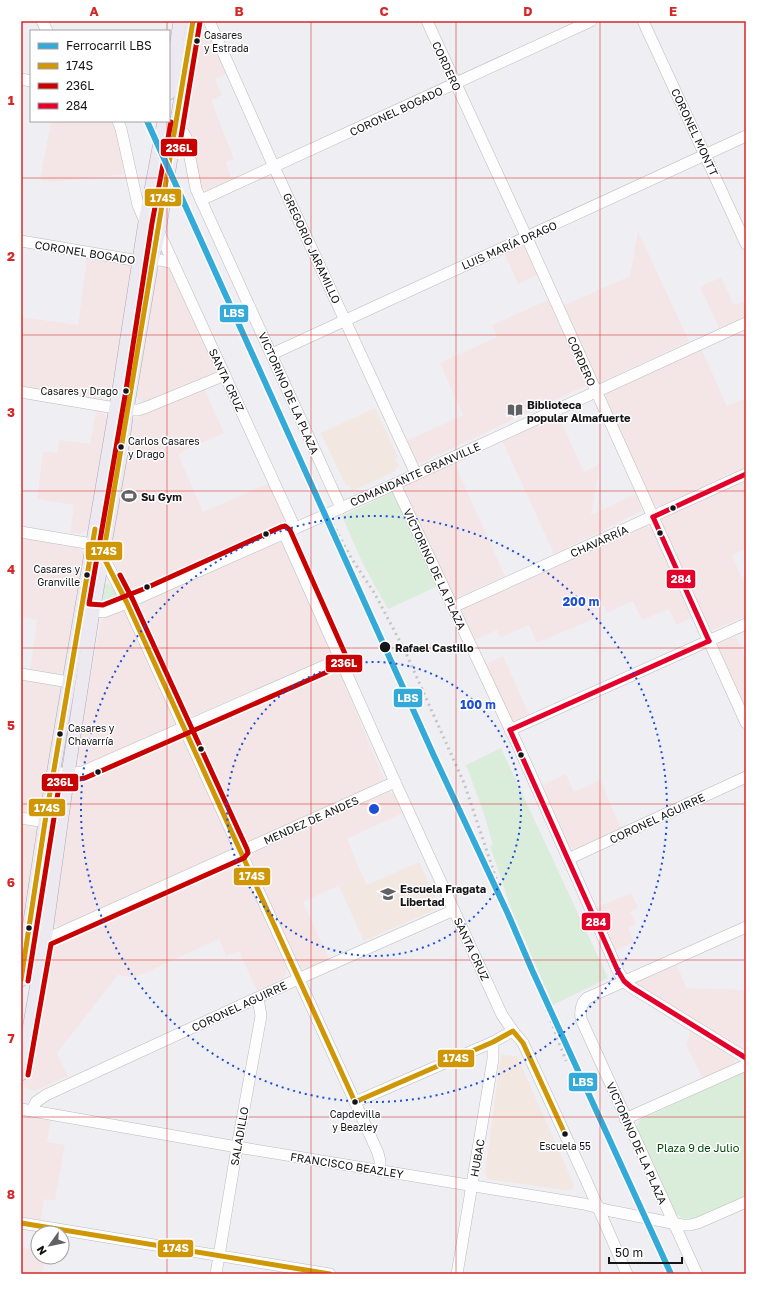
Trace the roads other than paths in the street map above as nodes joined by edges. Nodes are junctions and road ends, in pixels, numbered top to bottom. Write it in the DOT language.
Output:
graph roads {
  1 [pos="42,21"];
  2 [pos="180,21"];
  3 [pos="193,21"];
  4 [pos="209,21"];
  5 [pos="427,21"];
  6 [pos="591,21"];
  7 [pos="643,21"];
  8 [pos="46,30"];
  9 [pos="455,84"];
  10 [pos="170,86"];
  11 [pos="170,119"];
  12 [pos="118,122"];
  13 [pos="169,123"];
  14 [pos="746,136"];
  15 [pos="705,154"];
  16 [pos="274,167"];
  17 [pos="201,200"];
  18 [pos="145,222"];
  19 [pos="158,232"];
  20 [pos="527,238"];
  21 [pos="21,241"];
  22 [pos="746,244"];
  23 [pos="145,261"];
  24 [pos="173,263"];
  25 [pos="345,319"];
  26 [pos="746,323"];
  27 [pos="272,354"];
  28 [pos="224,375"];
  29 [pos="596,391"];
  30 [pos="21,392"];
  31 [pos="121,409"];
  32 [pos="416,474"];
  33 [pos="746,474"];
  34 [pos="395,484"];
  35 [pos="341,508"];
  36 [pos="653,517"];
  37 [pos="295,528"];
  38 [pos="21,532"];
  39 [pos="284,533"];
  40 [pos="92,544"];
  41 [pos="103,556"];
  42 [pos="127,603"];
  43 [pos="453,607"];
  44 [pos="87,611"];
  45 [pos="746,624"];
  46 [pos="709,641"];
  47 [pos="340,659"];
  48 [pos="21,674"];
  49 [pos="69,682"];
  50 [pos="746,723"];
  51 [pos="185,728"];
  52 [pos="510,730"];
  53 [pos="54,772"];
  54 [pos="68,774"];
  55 [pos="746,777"];
  56 [pos="395,782"];
  57 [pos="21,818"];
  58 [pos="46,822"];
  59 [pos="241,852"];
  60 [pos="568,859"];
  61 [pos="454,910"];
  62 [pos="746,926"];
  63 [pos="28,936"];
  64 [pos="45,939"];
  65 [pos="23,960"];
  66 [pos="41,963"];
  67 [pos="298,979"];
  68 [pos="21,980"];
  69 [pos="624,981"];
  70 [pos="258,998"];
  71 [pos="513,1031"];
  72 [pos="493,1042"];
  73 [pos="746,1058"];
  74 [pos="746,1065"];
  75 [pos="21,1074"];
  76 [pos="355,1102"];
  77 [pos="26,1110"];
  78 [pos="625,1119"];
  79 [pos="237,1147"];
  80 [pos="380,1170"];
  81 [pos="472,1186"];
  82 [pos="746,1202"];
  83 [pos="597,1208"];
  84 [pos="21,1223"];
  85 [pos="673,1223"];
  86 [pos="219,1257"];
  87 [pos="216,1274"];
  88 [pos="330,1274"];
  89 [pos="457,1274"];
  90 [pos="627,1274"];
  91 [pos="697,1274"];
  1 -- 8 [label="street"];
  2 -- 10 [label="main road"];
  3 -- 11 [label="main road"];
  4 -- 16 [label="street, GREGORIO JARAMILLO"];
  5 -- 9 [label="street, CORDERO"];
  6 -- 9 [label="street, CORONEL BOGADO"];
  7 -- 15 [label="street, CORONEL MONTT"];
  9 -- 16 [label="street, CORONEL BOGADO"];
  9 -- 20 [label="street, CORDERO"];
  12 -- 18 [label="street"];
  13 -- 17 [label="street, VICTORINO DE LA PLAZA"];
  13 -- 18 [label="main road"];
  13 -- 19 [label="main road"];
  14 -- 15 [label="street, LUIS MARÍA DRAGO"];
  15 -- 20 [label="street, LUIS MARÍA DRAGO"];
  15 -- 22 [label="street, CORONEL MONTT"];
  16 -- 17 [label="street, CORONEL BOGADO"];
  16 -- 25 [label="street, GREGORIO JARAMILLO"];
  17 -- 27 [label="street, VICTORINO DE LA PLAZA"];
  18 -- 23 [label="main road"];
  19 -- 23 [label="main road"];
  19 -- 24 [label="street, SANTA CRUZ"];
  20 -- 25 [label="street, LUIS MARÍA DRAGO"];
  20 -- 29 [label="street, CORDERO"];
  21 -- 23 [label="street, CORONEL BOGADO"];
  23 -- 24 [label="street, CORONEL BOGADO"];
  23 -- 31 [label="main road"];
  24 -- 28 [label="street, SANTA CRUZ"];
  25 -- 27 [label="street, LUIS MARÍA DRAGO"];
  25 -- 32 [label="street, GREGORIO JARAMILLO"];
  26 -- 29 [label="street, COMANDANTE GRANVILLE"];
  27 -- 35 [label="street, VICTORINO DE LA PLAZA"];
  28 -- 31 [label="street"];
  28 -- 37 [label="street, SANTA CRUZ"];
  29 -- 32 [label="street, COMANDANTE GRANVILLE"];
  29 -- 36 [label="street, CORDERO"];
  30 -- 31 [label="street"];
  31 -- 40 [label="main road"];
  31 -- 41 [label="main road"];
  32 -- 34 [label="street, COMANDANTE GRANVILLE"];
  33 -- 36 [label="street, CHAVARRÍA"];
  34 -- 35 [label="street, COMANDANTE GRANVILLE"];
  34 -- 43 [label="street, VICTORINO DE LA PLAZA"];
  35 -- 37 [label="street, COMANDANTE GRANVILLE"];
  36 -- 43 [label="street, CHAVARRÍA"];
  36 -- 46 [label="street, CORDERO"];
  37 -- 39 [label="street, COMANDANTE GRANVILLE"];
  38 -- 40 [label="street"];
  39 -- 42 [label="street, COMANDANTE GRANVILLE"];
  39 -- 47 [label="street, SANTA CRUZ"];
  40 -- 44 [label="main road"];
  41 -- 42 [label="street"];
  41 -- 44 [label="main road"];
  42 -- 44 [label="street, COMANDANTE GRANVILLE"];
  42 -- 51 [label="street"];
  43 -- 52 [label="street, VICTORINO DE LA PLAZA"];
  44 -- 49 [label="main road"];
  44 -- 54 [label="main road"];
  45 -- 46 [label="street"];
  46 -- 50 [label="street, CORDERO"];
  46 -- 52 [label="street"];
  47 -- 51 [label="street"];
  47 -- 56 [label="street, SANTA CRUZ"];
  48 -- 49 [label="street"];
  49 -- 53 [label="main road"];
  51 -- 54 [label="street"];
  51 -- 59 [label="street"];
  52 -- 60 [label="street, VICTORINO DE LA PLAZA"];
  53 -- 54 [label="street"];
  53 -- 58 [label="main road"];
  54 -- 64 [label="main road"];
  55 -- 60 [label="street, CORONEL AGUIRRE"];
  56 -- 59 [label="street, MENDEZ DE ANDES"];
  56 -- 61 [label="street, SANTA CRUZ"];
  57 -- 58 [label="street"];
  58 -- 63 [label="main road"];
  59 -- 64 [label="street, MENDEZ DE ANDES"];
  59 -- 67 [label="street"];
  60 -- 69 [label="street, VICTORINO DE LA PLAZA"];
  61 -- 67 [label="street, CORONEL AGUIRRE"];
  61 -- 71 [label="street, SANTA CRUZ"];
  62 -- 69 [label="street"];
  63 -- 64 [label="street"];
  63 -- 65 [label="main road"];
  64 -- 66 [label="main road"];
  65 -- 66 [label="street"];
  65 -- 68 [label="main road"];
  66 -- 75 [label="main road"];
  67 -- 70 [label="street, CORONEL AGUIRRE"];
  67 -- 76 [label="street"];
  69 -- 73 [label="street"];
  69 -- 78 [label="street, VICTORINO DE LA PLAZA"];
  70 -- 77 [label="street, CORONEL AGUIRRE"];
  70 -- 79 [label="street, SALADILLO"];
  71 -- 72 [label="street"];
  71 -- 83 [label="street, SANTA CRUZ"];
  72 -- 76 [label="street"];
  72 -- 81 [label="street, HUBAC"];
  74 -- 78 [label="street"];
  76 -- 80 [label="street"];
  77 -- 79 [label="street, FRANCISCO BEAZLEY"];
  78 -- 85 [label="street, VICTORINO DE LA PLAZA"];
  79 -- 80 [label="street, FRANCISCO BEAZLEY"];
  79 -- 86 [label="street, SALADILLO"];
  80 -- 81 [label="street, FRANCISCO BEAZLEY"];
  81 -- 83 [label="street, FRANCISCO BEAZLEY"];
  81 -- 89 [label="street, HUBAC"];
  82 -- 85 [label="street, FRANCISCO BEAZLEY"];
  83 -- 85 [label="street, FRANCISCO BEAZLEY"];
  83 -- 90 [label="street, SANTA CRUZ"];
  84 -- 86 [label="street"];
  85 -- 91 [label="street, VICTORINO DE LA PLAZA"];
  86 -- 87 [label="street, SALADILLO"];
  86 -- 88 [label="street"];
}
